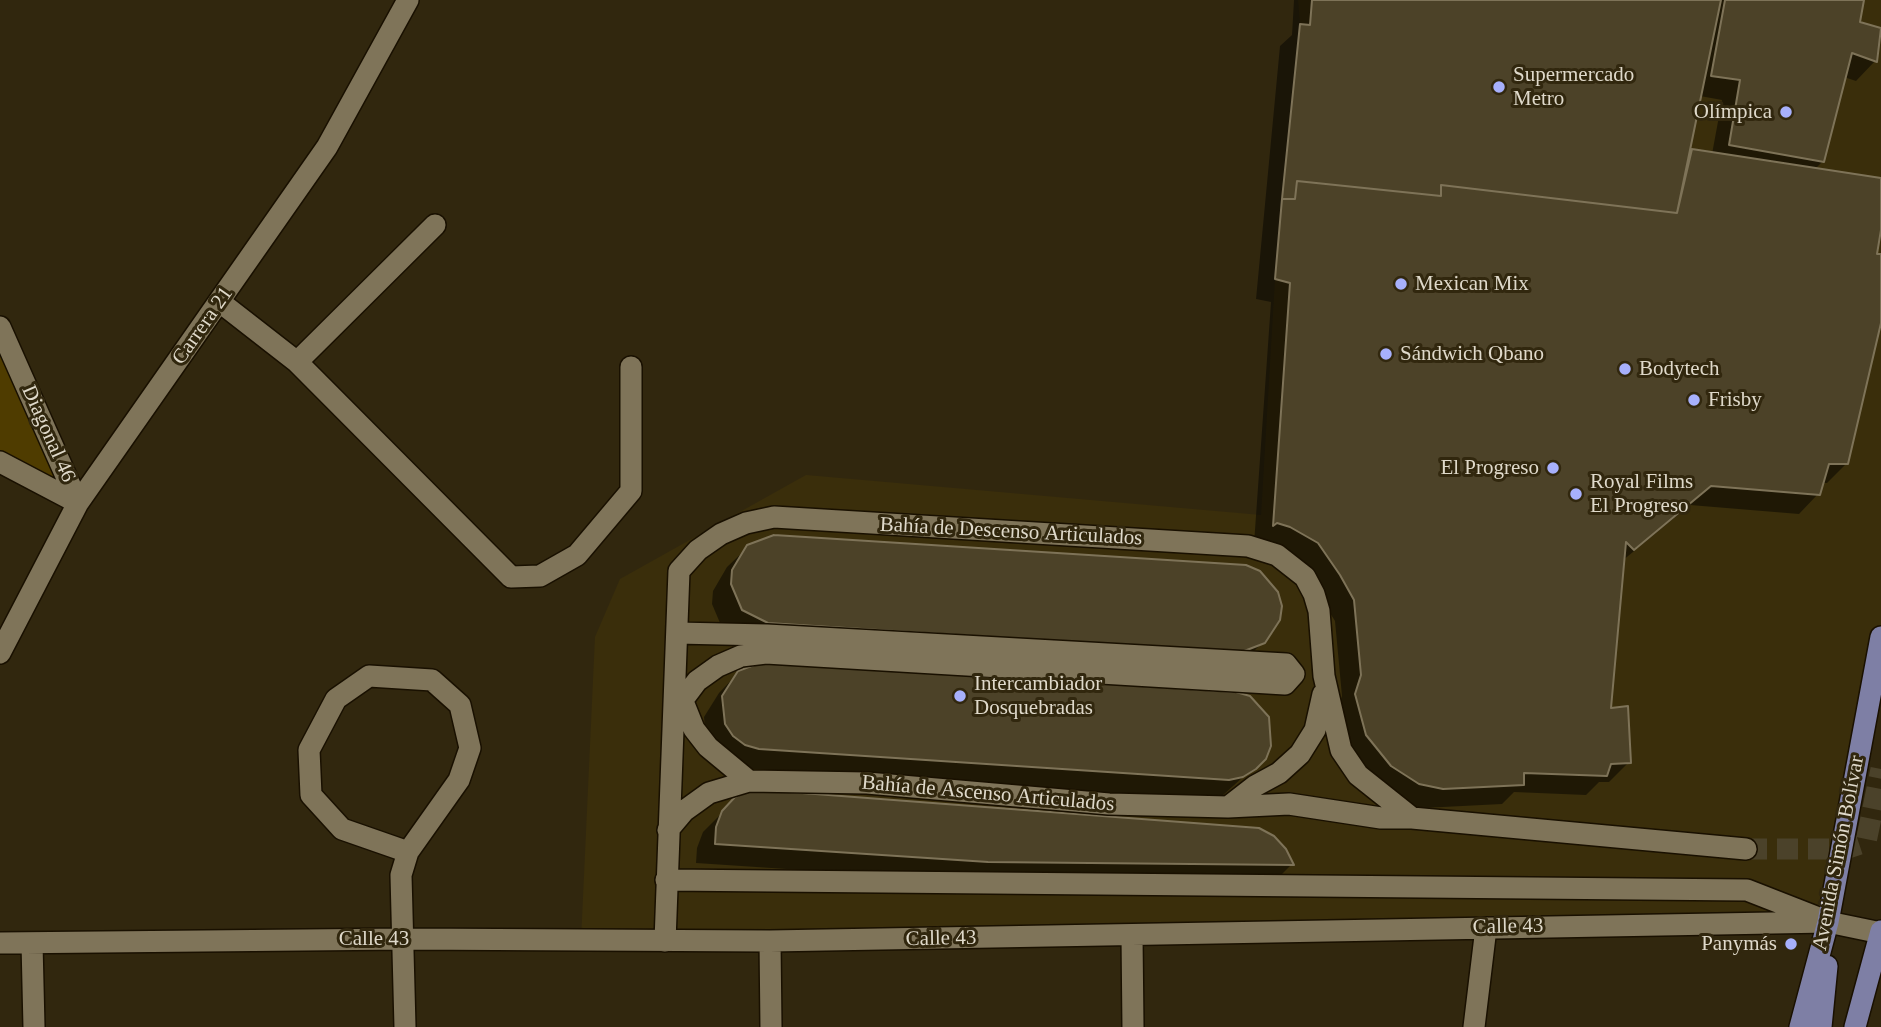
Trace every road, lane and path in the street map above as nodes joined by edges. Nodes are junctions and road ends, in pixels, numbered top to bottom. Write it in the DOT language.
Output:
graph roads {
  1 [pos="408,0"];
  2 [pos="435,225"];
  3 [pos="220,302"];
  4 [pos="0,327"];
  5 [pos="297,362"];
  6 [pos="631,367"];
  7 [pos="0,462"];
  8 [pos="78,503"];
  9 [pos="677,633"];
  10 [pos="1881,637"];
  11 [pos="0,653"];
  12 [pos="766,653"];
  13 [pos="675,673"];
  14 [pos="1324,676"];
  15 [pos="682,701"];
  16 [pos="673,725"];
  17 [pos="749,781"];
  18 [pos="1228,807"];
  19 [pos="1412,818"];
  20 [pos="668,830"];
  21 [pos="1746,849"];
  22 [pos="408,852"];
  23 [pos="666,880"];
  24 [pos="1828,922"];
  25 [pos="1486,928"];
  26 [pos="1881,932"];
  27 [pos="1132,936"];
  28 [pos="405,939"];
  29 [pos="770,941"];
  30 [pos="665,942"];
  31 [pos="0,943"];
  32 [pos="32,943"];
  33 [pos="34,1027"];
  34 [pos="405,1027"];
  35 [pos="771,1027"];
  36 [pos="1133,1027"];
  37 [pos="1474,1027"];
  38 [pos="1800,1027"];
  39 [pos="1821,1027"];
  40 [pos="1855,1027"];
  1 -- 3 [label="street, Carrera 21"];
  2 -- 5 [label="street"];
  3 -- 5 [label="street"];
  3 -- 8 [label="street, Carrera 21"];
  4 -- 8 [label="street, Diagonal 46"];
  5 -- 6 [label="street"];
  7 -- 8 [label="street"];
  8 -- 11 [label="street, Carrera 21"];
  9 -- 12 [label="street"];
  9 -- 12 [label="street"];
  9 -- 13 [label="street, Bahía de Descenso Articulados"];
  9 -- 14 [label="street, Bahía de Descenso Articulados"];
  10 -- 24 [label="main road, Avenida Simón Bolívar"];
  12 -- 15 [label="street"];
  13 -- 15 [label="street"];
  13 -- 16 [label="street, Bahía de Descenso Articulados"];
  14 -- 18 [label="street"];
  14 -- 19 [label="street"];
  15 -- 16 [label="street"];
  15 -- 17 [label="street"];
  16 -- 20 [label="street, Bahía de Descenso Articulados"];
  17 -- 18 [label="street, Bahía de Ascenso Articulados"];
  17 -- 20 [label="street, Bahía de Ascenso Articulados"];
  18 -- 19 [label="street, Bahía de Ascenso Articulados"];
  19 -- 21 [label="street, Bahía de Ascenso Articulados"];
  20 -- 23 [label="street, Bahía de Descenso Articulados"];
  22 -- 22 [label="street"];
  22 -- 28 [label="street"];
  23 -- 24 [label="street"];
  23 -- 30 [label="street, Bahía de Descenso Articulados"];
  24 -- 25 [label="street, Calle 43"];
  24 -- 26 [label="street, Calle 43"];
  24 -- 38 [label="main road, Avenida Simón Bolívar"];
  24 -- 39 [label="main road"];
  25 -- 27 [label="street, Calle 43"];
  25 -- 37 [label="street"];
  26 -- 40 [label="main road"];
  27 -- 29 [label="street, Calle 43"];
  27 -- 36 [label="street"];
  28 -- 30 [label="street, Calle 43"];
  28 -- 32 [label="street, Calle 43"];
  28 -- 34 [label="street"];
  29 -- 30 [label="street, Calle 43"];
  29 -- 35 [label="street"];
  31 -- 32 [label="street, Calle 43"];
  32 -- 33 [label="street"];
}
